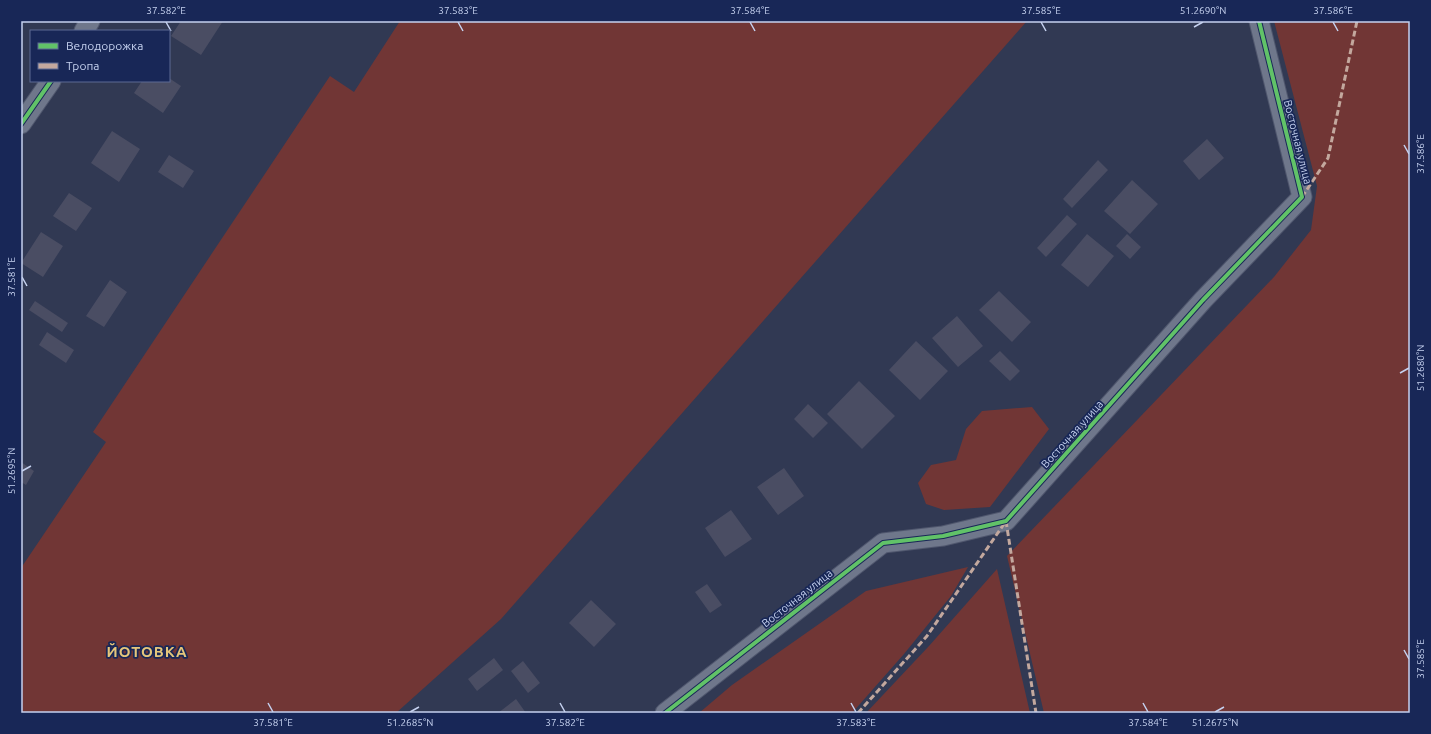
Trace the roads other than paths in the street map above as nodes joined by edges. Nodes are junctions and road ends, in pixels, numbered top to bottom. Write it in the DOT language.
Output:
graph roads {
  1 [pos="90,21"];
  2 [pos="1258,21"];
  3 [pos="85,30"];
  4 [pos="50,82"];
  5 [pos="21,124"];
  6 [pos="665,713"];
  1 -- 3 [label="street"];
  2 -- 6 [label="street, Восточная улица"];
  4 -- 5 [label="street"];
}
